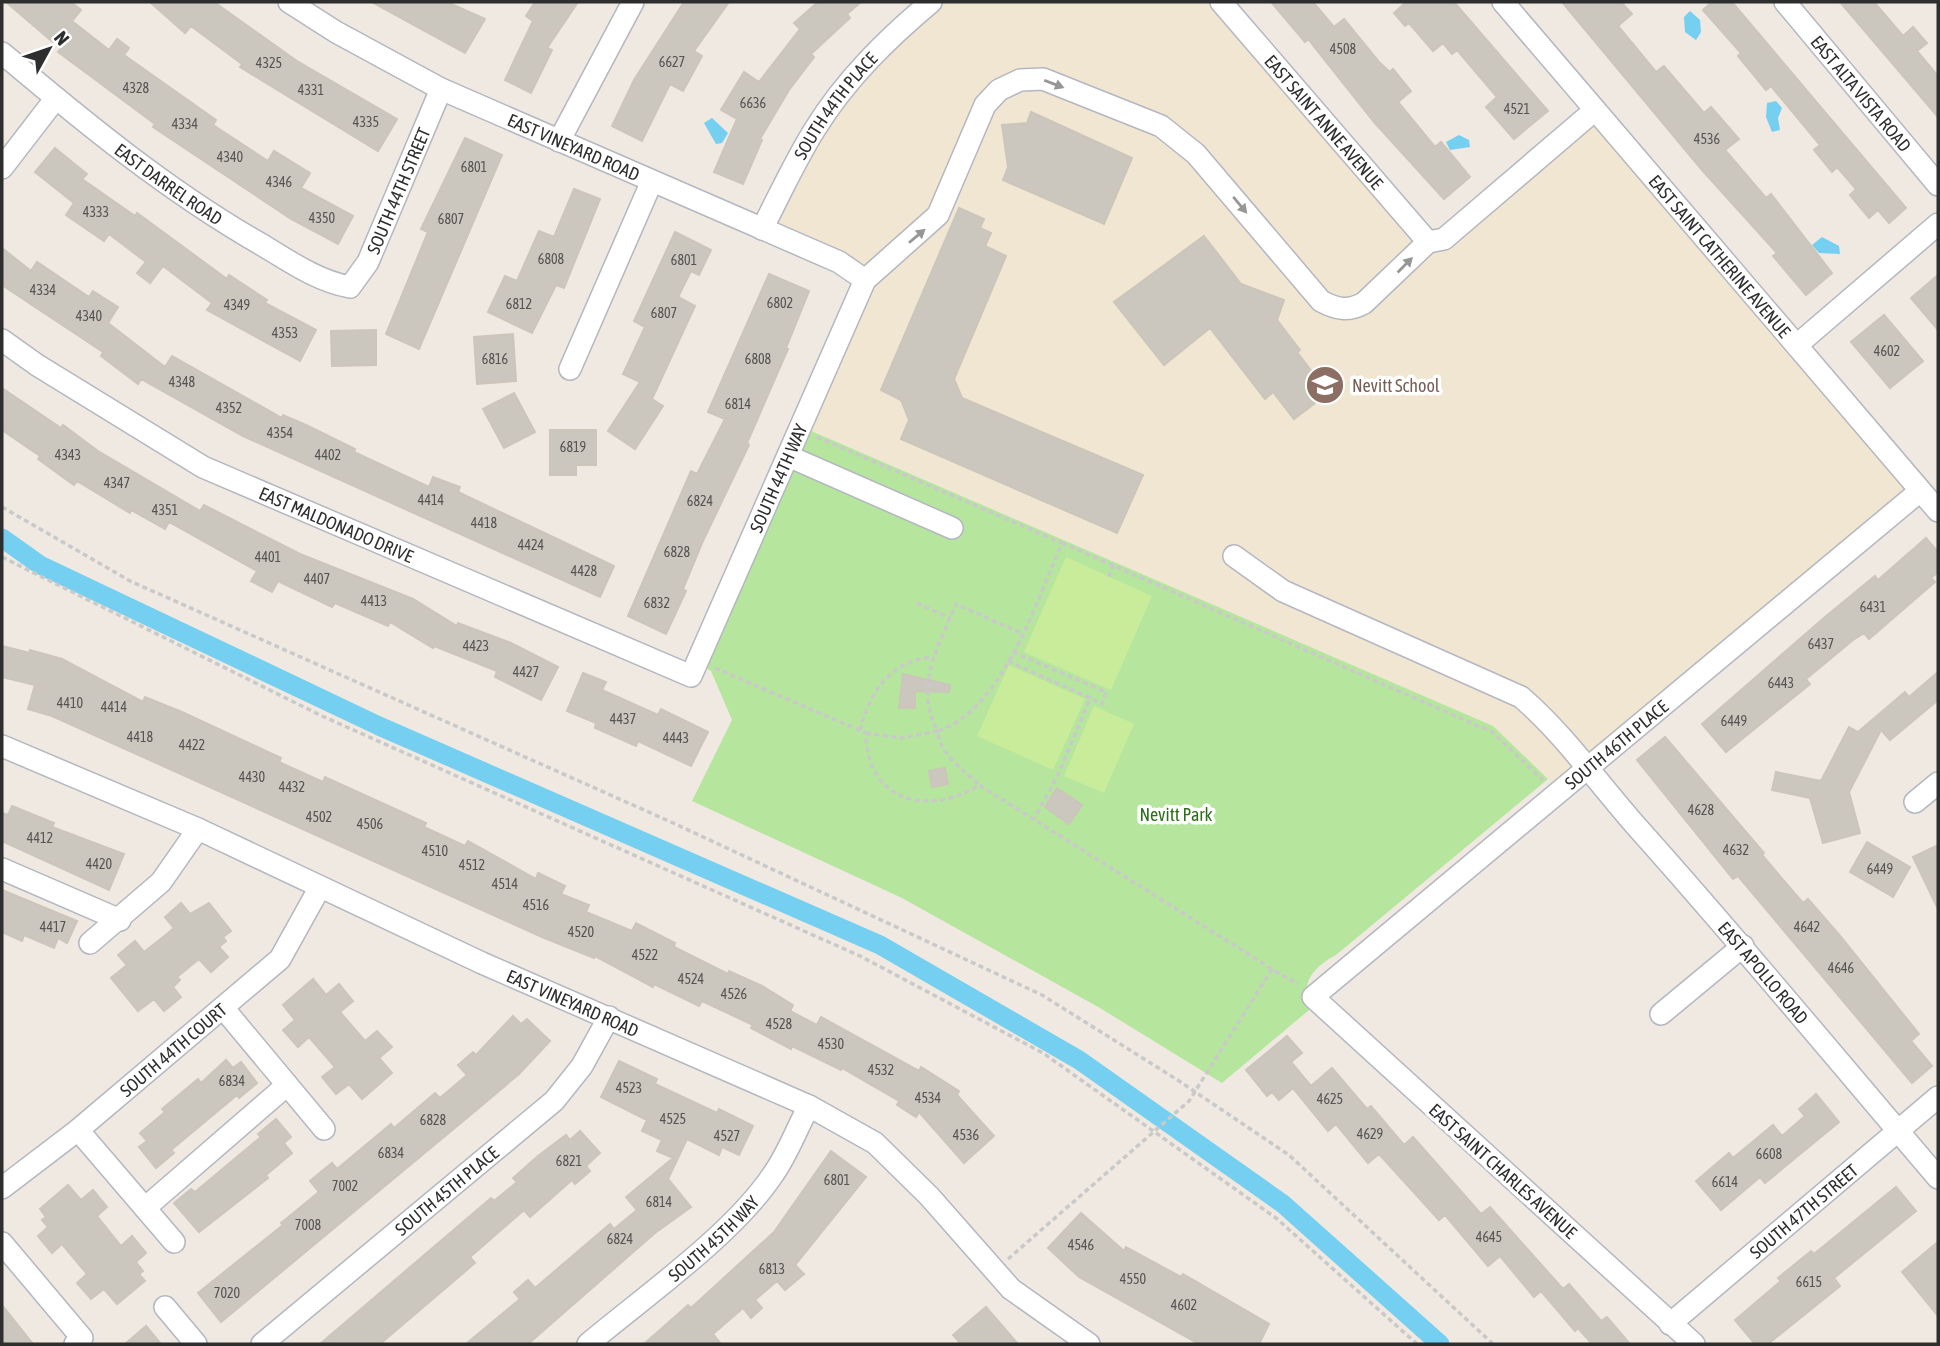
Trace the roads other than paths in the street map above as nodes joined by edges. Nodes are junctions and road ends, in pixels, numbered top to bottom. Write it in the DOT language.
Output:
graph roads {
  1 [pos="289,2"];
  2 [pos="633,2"];
  3 [pos="931,2"];
  4 [pos="1221,2"];
  5 [pos="1503,2"];
  6 [pos="1785,2"];
  7 [pos="2,53"];
  8 [pos="441,89"];
  9 [pos="56,99"];
  10 [pos="1595,110"];
  11 [pos="559,141"];
  12 [pos="2,168"];
  13 [pos="652,181"];
  14 [pos="1938,185"];
  15 [pos="1938,224"];
  16 [pos="762,229"];
  17 [pos="1428,242"];
  18 [pos="865,280"];
  19 [pos="350,287"];
  20 [pos="2,340"];
  21 [pos="1797,345"];
  22 [pos="570,369"];
  23 [pos="788,456"];
  24 [pos="1920,491"];
  25 [pos="1938,511"];
  26 [pos="952,528"];
  27 [pos="1234,556"];
  28 [pos="691,676"];
  29 [pos="2,746"];
  30 [pos="1585,769"];
  31 [pos="1938,783"];
  32 [pos="1915,802"];
  33 [pos="198,829"];
  34 [pos="2,869"];
  35 [pos="320,887"];
  36 [pos="120,920"];
  37 [pos="90,943"];
  38 [pos="1743,946"];
  39 [pos="1308,992"];
  40 [pos="224,1009"];
  41 [pos="1661,1014"];
  42 [pos="609,1017"];
  43 [pos="287,1085"];
  44 [pos="1938,1097"];
  45 [pos="809,1106"];
  46 [pos="324,1129"];
  47 [pos="78,1130"];
  48 [pos="1898,1130"];
  49 [pos="1938,1178"];
  50 [pos="2,1188"];
  51 [pos="145,1209"];
  52 [pos="174,1242"];
  53 [pos="2,1243"];
  54 [pos="165,1307"];
  55 [pos="1670,1325"];
  56 [pos="79,1341"];
  57 [pos="1077,1342"];
  58 [pos="197,1344"];
  59 [pos="262,1344"];
  60 [pos="588,1344"];
  61 [pos="1694,1344"];
  1 -- 8 [label="street, EAST VINEYARD ROAD"];
  2 -- 11 [label="street"];
  3 -- 16 [label="street, SOUTH 44TH PLACE"];
  4 -- 17 [label="street, EAST SAINT ANNE AVENUE"];
  5 -- 10 [label="street, EAST SAINT CATHERINE AVENUE"];
  6 -- 14 [label="street, EAST ALTA VISTA ROAD"];
  7 -- 9 [label="street, EAST DARREL ROAD"];
  8 -- 11 [label="street, EAST VINEYARD ROAD"];
  8 -- 19 [label="street, SOUTH 44TH STREET"];
  9 -- 12 [label="street"];
  9 -- 19 [label="street, EAST DARREL ROAD"];
  10 -- 17 [label="street"];
  10 -- 21 [label="street, EAST SAINT CATHERINE AVENUE"];
  11 -- 13 [label="street, EAST VINEYARD ROAD"];
  13 -- 16 [label="street, EAST VINEYARD ROAD"];
  13 -- 22 [label="street"];
  15 -- 21 [label="street"];
  16 -- 18 [label="street, EAST VINEYARD ROAD"];
  18 -- 17 [label="street, one-way"];
  18 -- 23 [label="street, SOUTH 44TH WAY"];
  20 -- 28 [label="street, EAST MALDONADO DRIVE"];
  21 -- 24 [label="street, EAST SAINT CATHERINE AVENUE"];
  23 -- 26 [label="street"];
  23 -- 28 [label="street, SOUTH 44TH WAY"];
  24 -- 25 [label="street, EAST SAINT CATHERINE AVENUE"];
  24 -- 30 [label="street, SOUTH 46TH PLACE"];
  27 -- 30 [label="street, EAST APOLLO ROAD"];
  29 -- 33 [label="street, EAST VINEYARD ROAD"];
  30 -- 38 [label="street, EAST APOLLO ROAD"];
  30 -- 39 [label="street, SOUTH 46TH PLACE"];
  31 -- 32 [label="street"];
  33 -- 35 [label="street, EAST VINEYARD ROAD"];
  33 -- 36 [label="street"];
  34 -- 36 [label="street"];
  35 -- 40 [label="street, SOUTH 44TH COURT"];
  35 -- 42 [label="street, EAST VINEYARD ROAD"];
  36 -- 37 [label="street"];
  38 -- 41 [label="street"];
  38 -- 48 [label="street, EAST APOLLO ROAD"];
  39 -- 55 [label="street, EAST SAINT CHARLES AVENUE"];
  40 -- 43 [label="street"];
  40 -- 47 [label="street, SOUTH 44TH COURT"];
  42 -- 45 [label="street, EAST VINEYARD ROAD"];
  42 -- 59 [label="street, SOUTH 45TH PLACE"];
  43 -- 46 [label="street"];
  43 -- 51 [label="street"];
  44 -- 48 [label="street, SOUTH 47TH STREET"];
  45 -- 57 [label="street, EAST VINEYARD ROAD"];
  45 -- 60 [label="street, SOUTH 45TH WAY"];
  47 -- 50 [label="street, SOUTH 44TH COURT"];
  47 -- 51 [label="street"];
  48 -- 49 [label="street, EAST APOLLO ROAD"];
  48 -- 55 [label="street, SOUTH 47TH STREET"];
  51 -- 52 [label="street"];
  53 -- 56 [label="street"];
  54 -- 58 [label="street"];
  55 -- 61 [label="street, EAST SAINT CHARLES AVENUE"];
}
